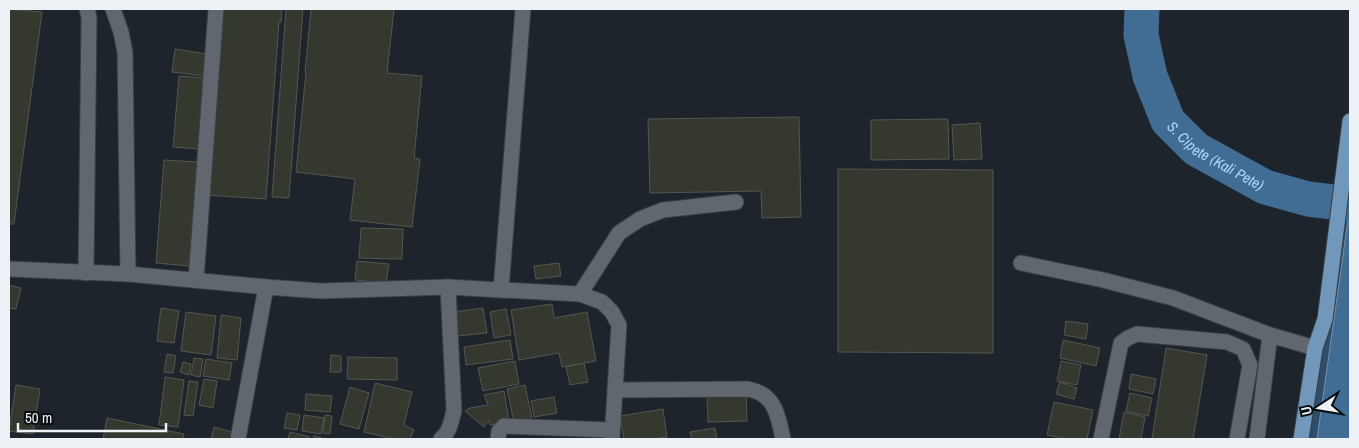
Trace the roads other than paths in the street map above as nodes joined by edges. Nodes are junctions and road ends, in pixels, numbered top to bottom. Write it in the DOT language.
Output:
graph roads {
  1 [pos="87,9"];
  2 [pos="113,9"];
  3 [pos="216,9"];
  4 [pos="524,9"];
  5 [pos="1350,121"];
  6 [pos="736,202"];
  7 [pos="1021,263"];
  8 [pos="9,269"];
  9 [pos="86,272"];
  10 [pos="128,274"];
  11 [pos="196,280"];
  12 [pos="448,287"];
  13 [pos="266,288"];
  14 [pos="501,290"];
  15 [pos="580,294"];
  16 [pos="1270,335"];
  17 [pos="1315,348"];
  18 [pos="615,390"];
  19 [pos="612,434"];
  20 [pos="238,439"];
  21 [pos="441,439"];
  22 [pos="498,439"];
  23 [pos="783,439"];
  24 [pos="1101,439"];
  25 [pos="1237,439"];
  26 [pos="1257,439"];
  27 [pos="1301,439"];
  1 -- 9 [label="street"];
  2 -- 10 [label="street"];
  3 -- 11 [label="street"];
  4 -- 14 [label="street"];
  5 -- 17 [label="main road"];
  6 -- 15 [label="street"];
  7 -- 16 [label="street"];
  8 -- 9 [label="street"];
  9 -- 10 [label="street"];
  10 -- 11 [label="street"];
  11 -- 13 [label="street"];
  12 -- 13 [label="street"];
  12 -- 14 [label="street"];
  12 -- 21 [label="street"];
  13 -- 20 [label="street"];
  14 -- 15 [label="street"];
  15 -- 18 [label="street"];
  16 -- 17 [label="street"];
  16 -- 26 [label="street"];
  17 -- 27 [label="main road"];
  18 -- 19 [label="street"];
  18 -- 23 [label="street"];
  19 -- 22 [label="street"];
  24 -- 25 [label="street"];
}
